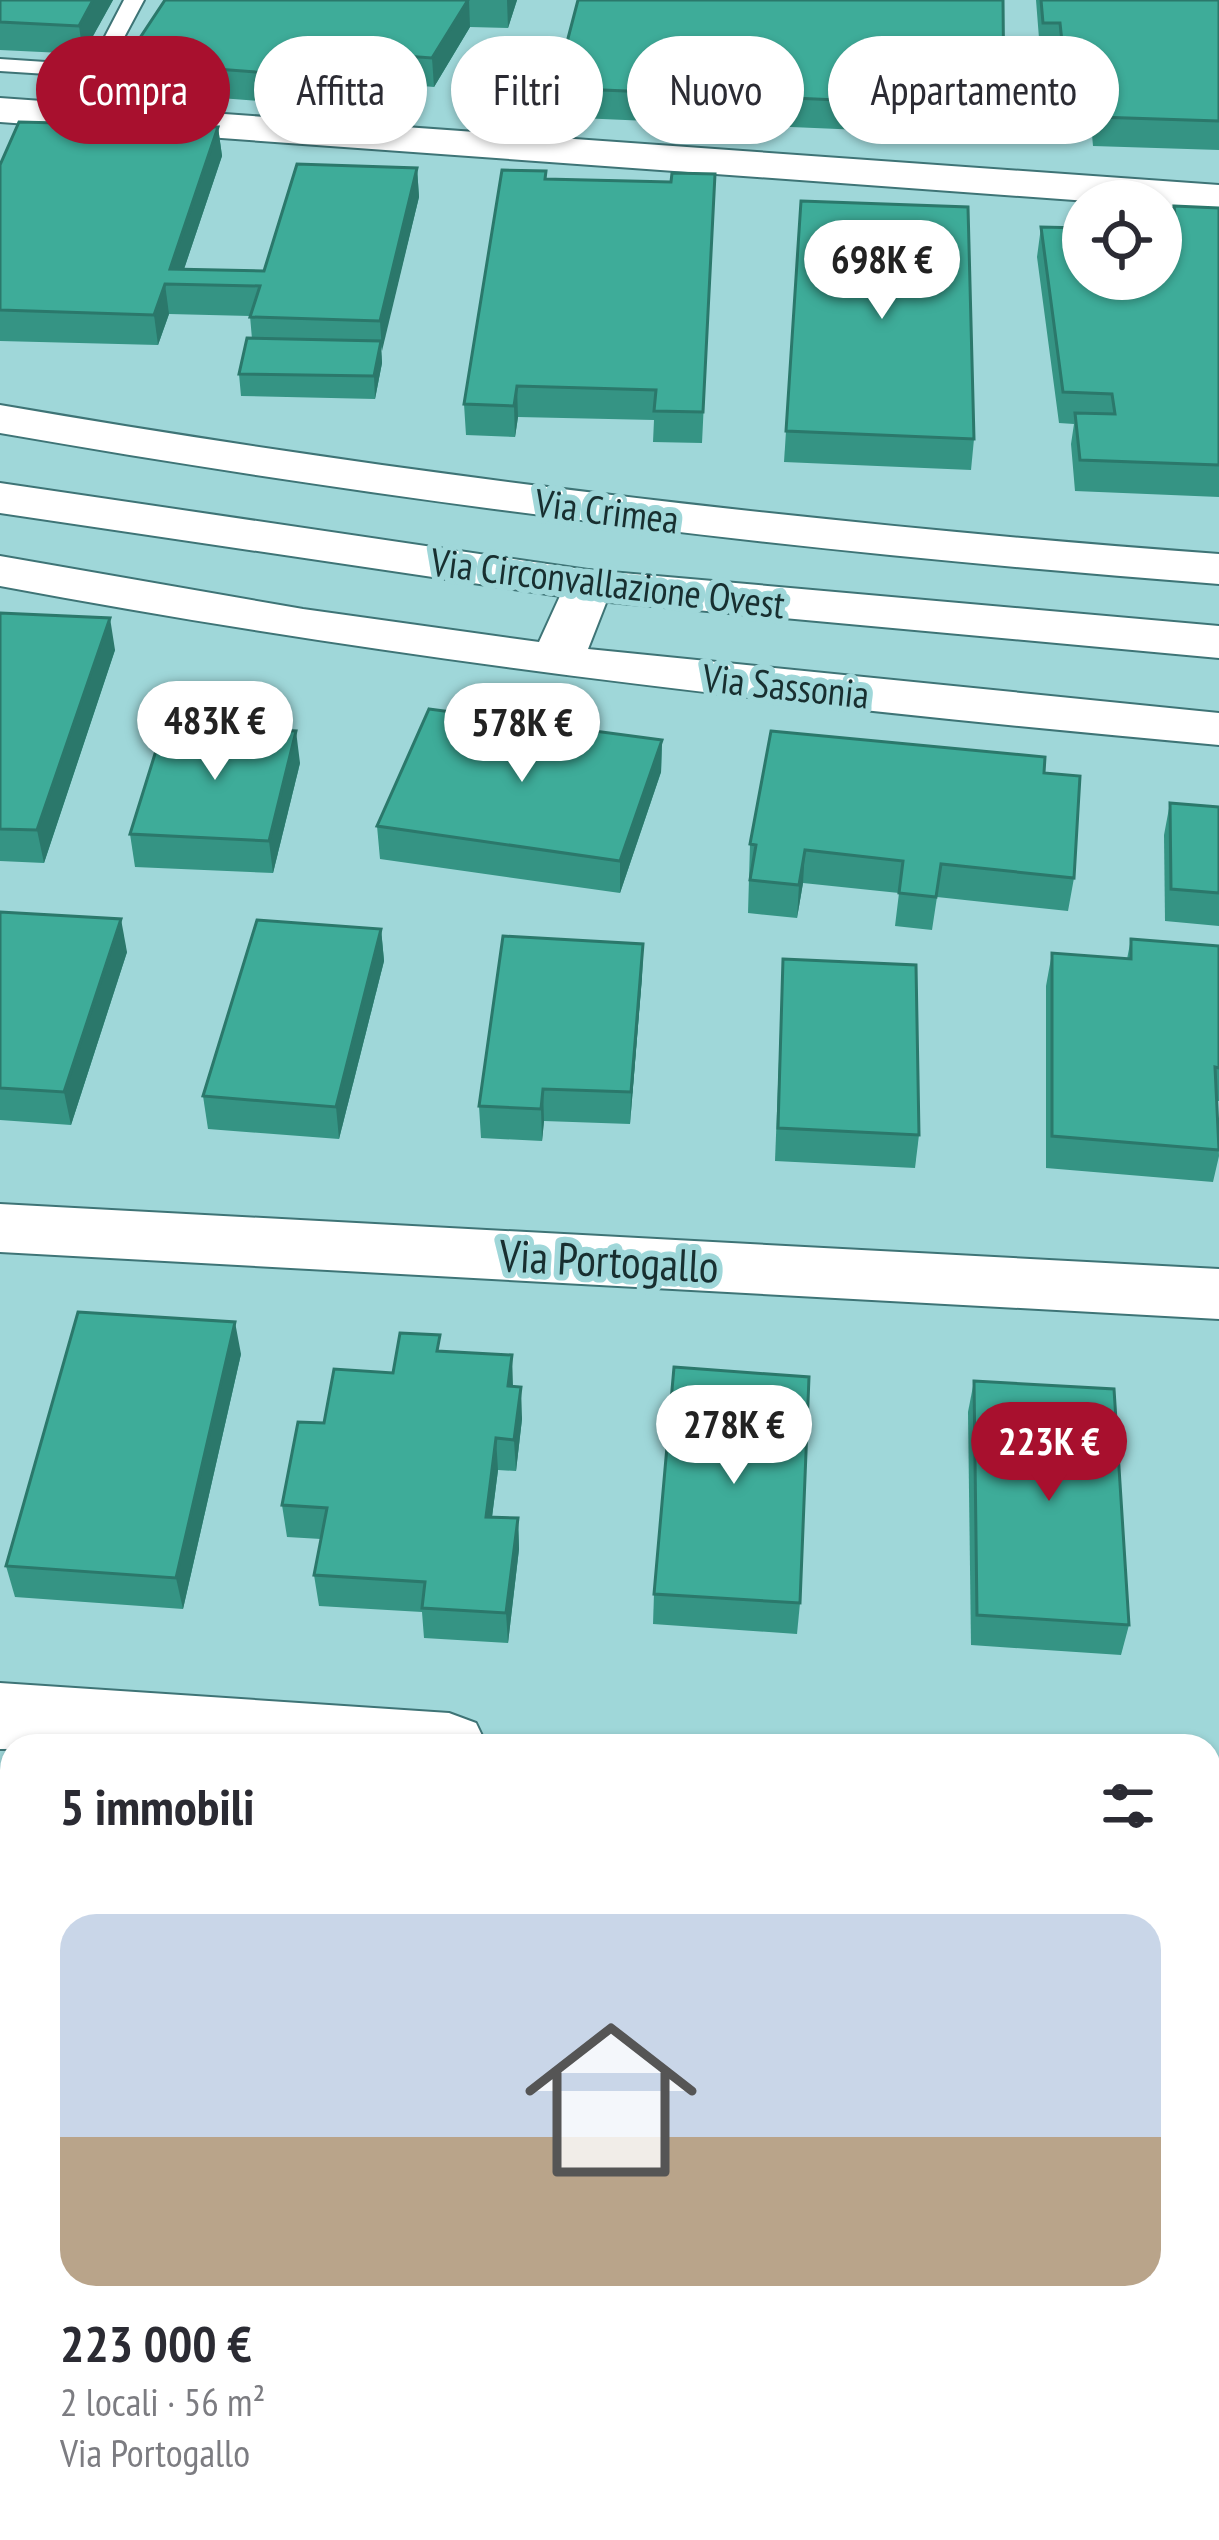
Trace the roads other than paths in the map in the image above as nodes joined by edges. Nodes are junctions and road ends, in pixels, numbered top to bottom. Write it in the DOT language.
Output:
graph roads {
  1 [pos="134,0"];
  2 [pos="0,65"];
  3 [pos="0,110"];
  4 [pos="1219,198"];
  5 [pos="0,419"];
  6 [pos="0,498"];
  7 [pos="1219,569"];
  8 [pos="0,571"];
  9 [pos="587,585"];
  10 [pos="1219,642"];
  11 [pos="557,662"];
  12 [pos="1219,729"];
  13 [pos="0,1228"];
  14 [pos="1219,1294"];
  15 [pos="0,1717"];
  16 [pos="263,1734"];
  1 -- 2 [label="lane"];
  3 -- 4 [label="street"];
  5 -- 7 [label="street, Via Crimea"];
  6 -- 9 [label="street, Via Circonvallazione Ovest"];
  8 -- 11 [label="street, Via Sassonia"];
  9 -- 10 [label="street, Via Circonvallazione Ovest"];
  9 -- 11 [label="street"];
  11 -- 12 [label="street, Via Sassonia"];
  13 -- 14 [label="street, Via Portogallo"];
  15 -- 16 [label="street"];
}
